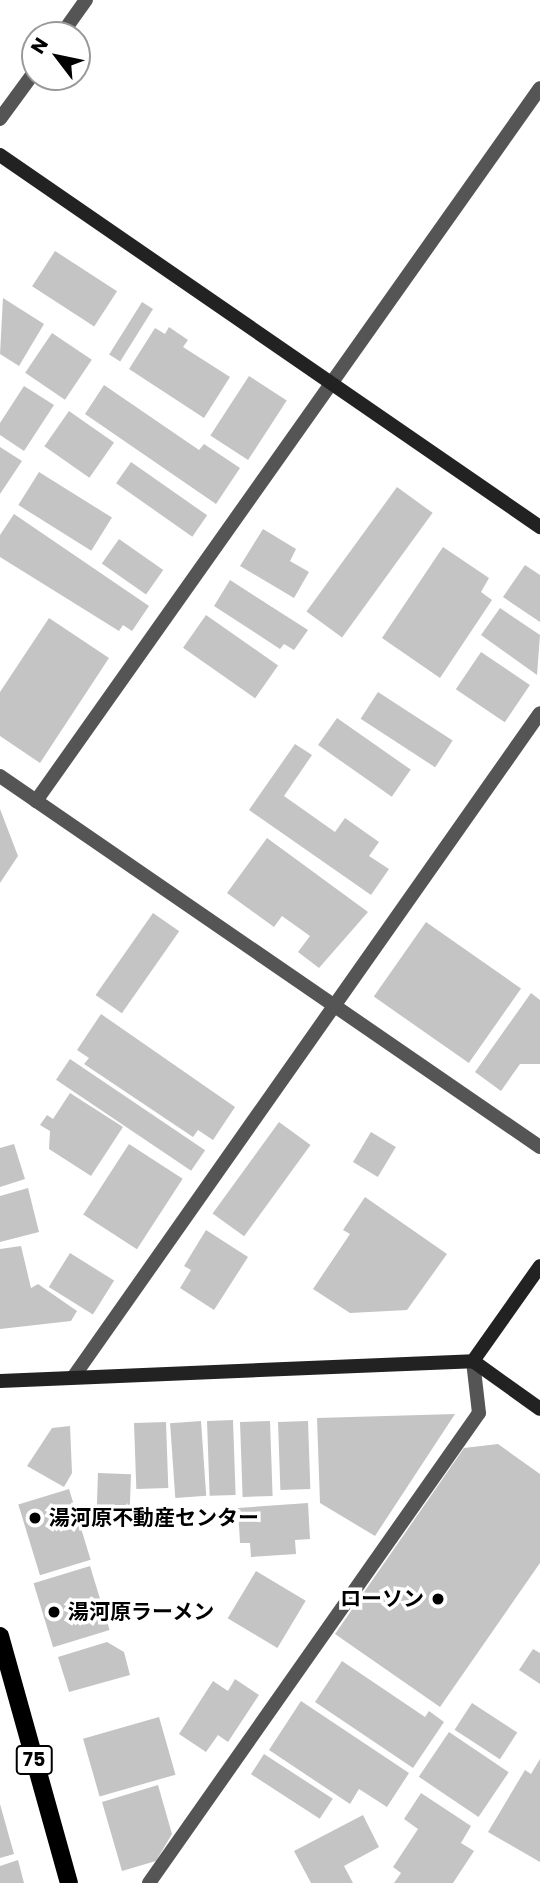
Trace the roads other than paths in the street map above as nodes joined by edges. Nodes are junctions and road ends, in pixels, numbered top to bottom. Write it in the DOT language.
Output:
graph roads {
  1 [pos="86,0"];
  2 [pos="71,21"];
  3 [pos="540,88"];
  4 [pos="21,90"];
  5 [pos="0,119"];
  6 [pos="0,155"];
  7 [pos="334,384"];
  8 [pos="540,527"];
  9 [pos="540,713"];
  10 [pos="0,775"];
  11 [pos="36,800"];
  12 [pos="334,1005"];
  13 [pos="540,1147"];
  14 [pos="540,1266"];
  15 [pos="473,1361"];
  16 [pos="74,1376"];
  17 [pos="0,1381"];
  18 [pos="540,1409"];
  19 [pos="0,1636"];
  20 [pos="69,1883"];
  21 [pos="149,1883"];
  1 -- 2 [label="street"];
  3 -- 7 [label="street"];
  4 -- 5 [label="street"];
  6 -- 7 [label="street"];
  7 -- 8 [label="street"];
  7 -- 11 [label="street"];
  9 -- 12 [label="street"];
  10 -- 11 [label="street"];
  11 -- 12 [label="street"];
  12 -- 13 [label="street"];
  12 -- 16 [label="street"];
  14 -- 15 [label="street"];
  15 -- 16 [label="street"];
  15 -- 18 [label="street"];
  15 -- 21 [label="street"];
  16 -- 17 [label="street"];
  19 -- 20 [label="main road, 75"];
}
